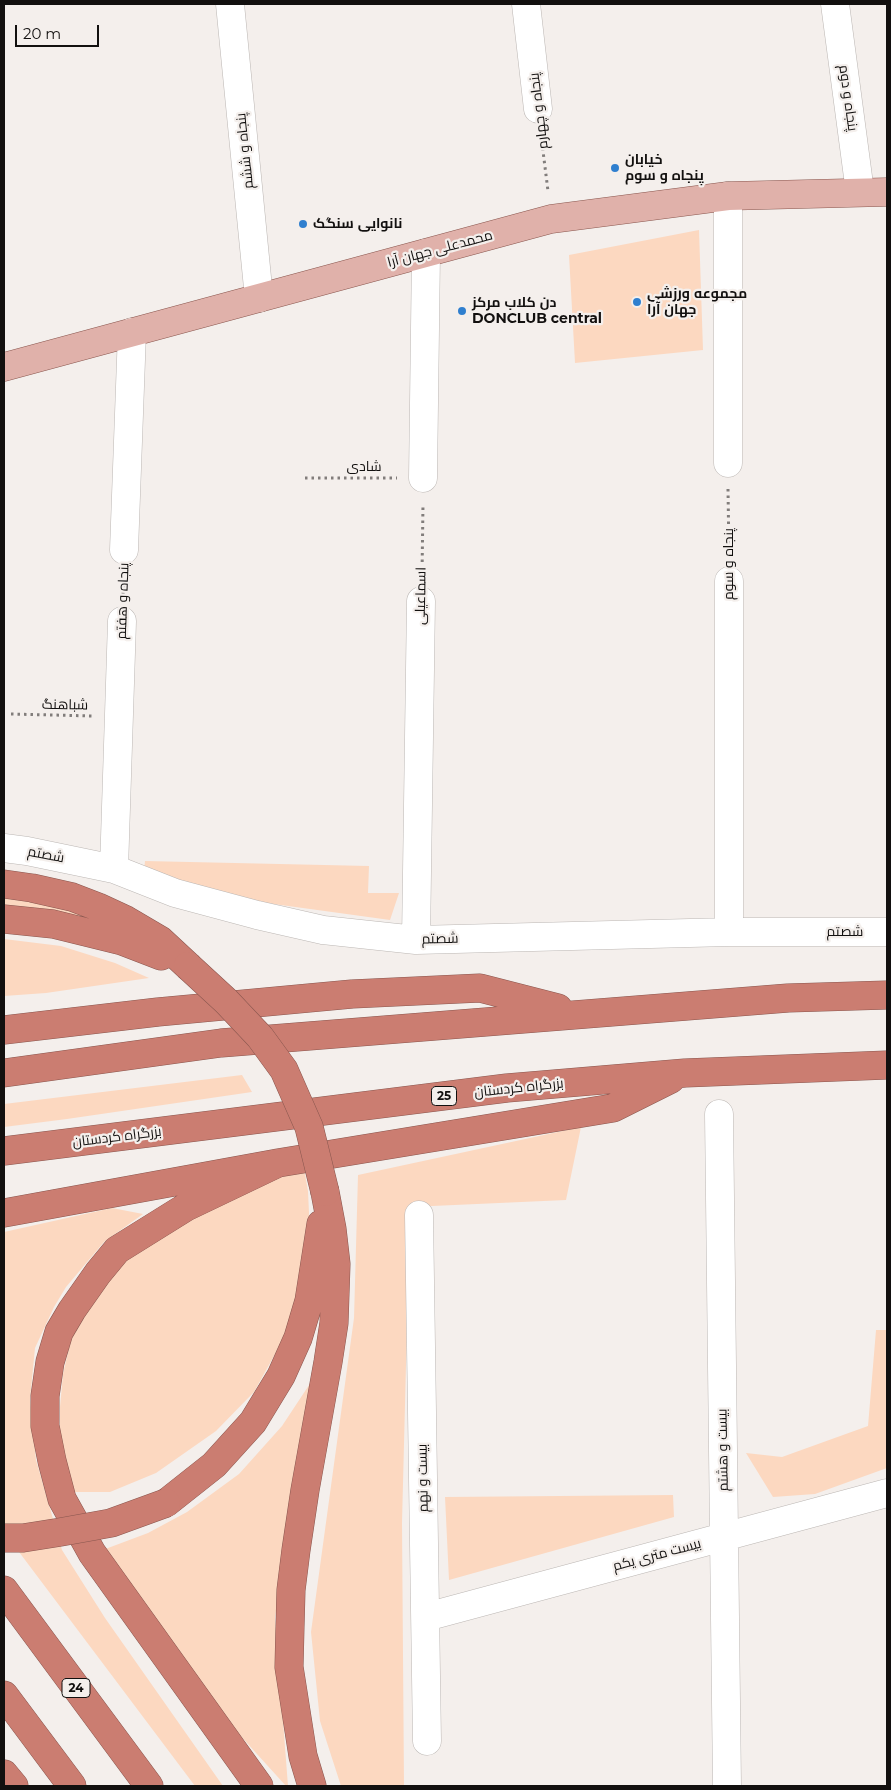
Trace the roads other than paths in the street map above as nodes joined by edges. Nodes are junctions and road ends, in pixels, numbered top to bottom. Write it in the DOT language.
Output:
graph roads {
  1 [pos="230,4"];
  2 [pos="526,4"];
  3 [pos="835,4"];
  4 [pos="538,110"];
  5 [pos="860,192"];
  6 [pos="887,192"];
  7 [pos="728,196"];
  8 [pos="426,253"];
  9 [pos="259,298"];
  10 [pos="132,332"];
  11 [pos="4,367"];
  12 [pos="728,463"];
  13 [pos="423,478"];
  14 [pos="124,550"];
  15 [pos="729,581"];
  16 [pos="421,601"];
  17 [pos="122,621"];
  18 [pos="4,848"];
  19 [pos="114,869"];
  20 [pos="4,884"];
  21 [pos="4,920"];
  22 [pos="729,932"];
  23 [pos="887,932"];
  24 [pos="416,940"];
  25 [pos="188,966"];
  26 [pos="887,995"];
  27 [pos="579,1013"];
  28 [pos="4,1030"];
  29 [pos="887,1065"];
  30 [pos="684,1072"];
  31 [pos="4,1073"];
  32 [pos="720,1114"];
  33 [pos="4,1151"];
  34 [pos="278,1163"];
  35 [pos="325,1192"];
  36 [pos="4,1213"];
  37 [pos="419,1215"];
  38 [pos="887,1493"];
  39 [pos="724,1537"];
  40 [pos="4,1538"];
  41 [pos="4,1590"];
  42 [pos="426,1617"];
  43 [pos="4,1695"];
  44 [pos="427,1741"];
  45 [pos="4,1774"];
  46 [pos="14,1786"];
  47 [pos="72,1786"];
  48 [pos="149,1786"];
  49 [pos="259,1786"];
  50 [pos="312,1786"];
  51 [pos="728,1786"];
  1 -- 9 [label="street, پنجاه و ششم"];
  2 -- 4 [label="street, پنجاه و چهارم"];
  3 -- 5 [label="street, پنجاه و دوم"];
  5 -- 6 [label="main road, محمدعلی جهان آرا"];
  5 -- 7 [label="main road, محمدعلی جهان آرا"];
  7 -- 8 [label="main road, محمدعلی جهان آرا"];
  7 -- 12 [label="street"];
  8 -- 9 [label="main road, محمدعلی جهان آرا"];
  8 -- 13 [label="street"];
  9 -- 10 [label="main road, محمدعلی جهان آرا"];
  10 -- 11 [label="main road, محمدعلی جهان آرا"];
  10 -- 14 [label="street, پنجاه و هفتم"];
  15 -- 22 [label="street, پنجاه و سوم"];
  16 -- 24 [label="street, اسماعیلی"];
  17 -- 19 [label="street, پنجاه و هفتم"];
  18 -- 19 [label="street, شصتم"];
  19 -- 24 [label="street, شصتم"];
  20 -- 25 [label="highway"];
  21 -- 25 [label="highway"];
  22 -- 23 [label="street, شصتم"];
  22 -- 24 [label="street, شصتم"];
  25 -- 35 [label="highway, bridge"];
  26 -- 27 [label="highway"];
  27 -- 28 [label="highway"];
  27 -- 31 [label="highway"];
  29 -- 30 [label="highway, بزرگراه کردستان / 25"];
  30 -- 33 [label="highway, بزرگراه کردستان / 25"];
  30 -- 34 [label="highway"];
  32 -- 39 [label="street, بیست و هشتم"];
  34 -- 36 [label="highway"];
  34 -- 49 [label="highway"];
  35 -- 40 [label="highway, bridge"];
  35 -- 50 [label="highway"];
  37 -- 42 [label="street, بیست و نهم"];
  38 -- 39 [label="street, بیست متری یکم"];
  39 -- 42 [label="street, بیست متری یکم"];
  39 -- 51 [label="street, بیست و هشتم"];
  41 -- 48 [label="highway, 24"];
  42 -- 44 [label="street, بیست و نهم"];
  43 -- 47 [label="highway"];
  45 -- 46 [label="highway"];
}
